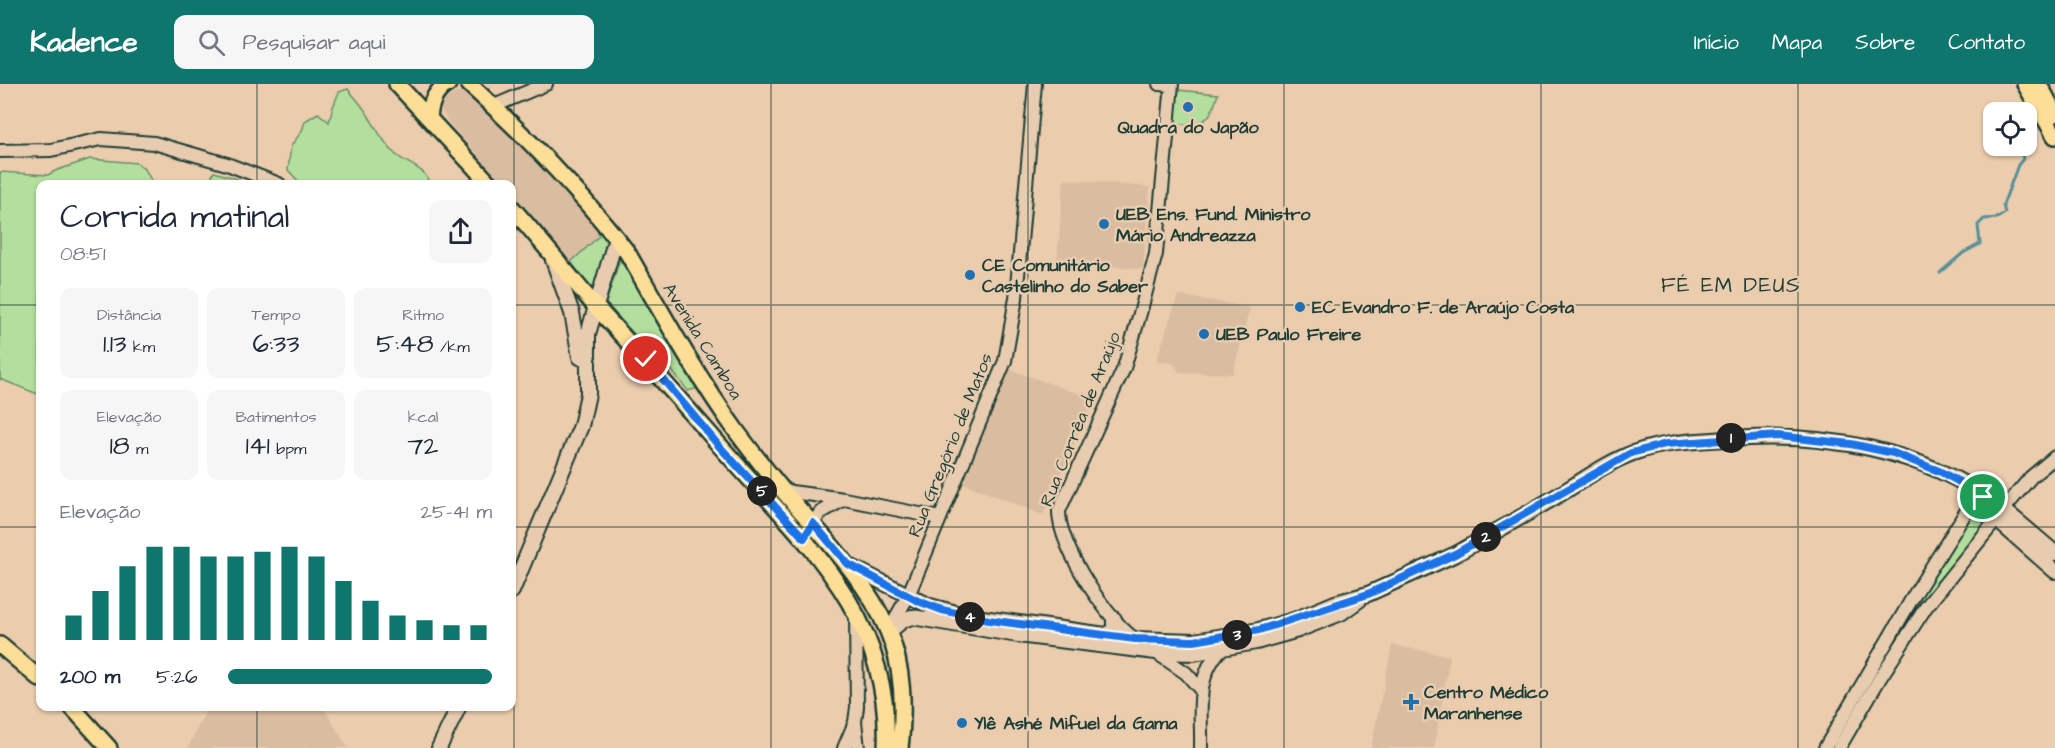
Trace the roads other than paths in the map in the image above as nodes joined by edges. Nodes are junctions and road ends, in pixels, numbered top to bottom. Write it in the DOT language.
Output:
graph roads {
  1 [pos="397,84"];
  2 [pos="448,84"];
  3 [pos="469,84"];
  4 [pos="546,84"];
  5 [pos="1035,84"];
  6 [pos="1159,84"];
  7 [pos="2025,84"];
  8 [pos="2038,84"];
  9 [pos="1172,85"];
  10 [pos="494,106"];
  11 [pos="2051,114"];
  12 [pos="429,118"];
  13 [pos="2055,136"];
  14 [pos="0,152"];
  15 [pos="269,180"];
  16 [pos="486,180"];
  17 [pos="516,212"];
  18 [pos="616,238"];
  19 [pos="547,247"];
  20 [pos="596,306"];
  21 [pos="646,359"];
  22 [pos="706,386"];
  23 [pos="2055,457"];
  24 [pos="784,491"];
  25 [pos="1977,496"];
  26 [pos="844,498"];
  27 [pos="2000,515"];
  28 [pos="940,518"];
  29 [pos="813,523"];
  30 [pos="804,538"];
  31 [pos="2055,553"];
  32 [pos="516,564"];
  33 [pos="848,564"];
  34 [pos="2055,571"];
  35 [pos="836,581"];
  36 [pos="516,582"];
  37 [pos="1368,594"];
  38 [pos="908,596"];
  39 [pos="856,617"];
  40 [pos="1114,619"];
  41 [pos="889,632"];
  42 [pos="1108,635"];
  43 [pos="1135,639"];
  44 [pos="0,645"];
  45 [pos="1220,650"];
  46 [pos="1156,652"];
  47 [pos="874,655"];
  48 [pos="855,662"];
  49 [pos="36,676"];
  50 [pos="1201,690"];
  51 [pos="76,711"];
  52 [pos="450,711"];
  53 [pos="457,711"];
  54 [pos="855,722"];
  55 [pos="109,748"];
  56 [pos="432,748"];
  57 [pos="439,748"];
  58 [pos="844,748"];
  59 [pos="858,748"];
  60 [pos="886,748"];
  61 [pos="900,748"];
  62 [pos="1201,748"];
  63 [pos="1825,748"];
  64 [pos="1839,748"];
  1 -- 12 [label="main road"];
  2 -- 12 [label="main road"];
  3 -- 10 [label="main road, Avenida Camboa"];
  4 -- 10 [label="street"];
  5 -- 28 [label="street, Rua Gregório de Matos"];
  6 -- 9 [label="street"];
  7 -- 11 [label="main road"];
  8 -- 11 [label="main road"];
  9 -- 40 [label="street, Rua Corrêa de Araújo"];
  10 -- 18 [label="main road, Avenida Camboa"];
  11 -- 13 [label="main road"];
  12 -- 16 [label="main road"];
  14 -- 15 [label="street"];
  17 -- 19 [label="main road"];
  18 -- 20 [label="main road"];
  18 -- 22 [label="main road, Avenida Camboa"];
  19 -- 20 [label="main road"];
  19 -- 32 [label="main road"];
  20 -- 21 [label="main road"];
  20 -- 36 [label="main road"];
  21 -- 22 [label="main road"];
  21 -- 30 [label="main road"];
  22 -- 24 [label="main road, Avenida Camboa"];
  23 -- 27 [label="street"];
  24 -- 26 [label="street"];
  24 -- 29 [label="main road, Avenida Camboa"];
  25 -- 27 [label="main road"];
  25 -- 37 [label="main road"];
  25 -- 63 [label="street"];
  26 -- 28 [label="street"];
  26 -- 29 [label="street"];
  27 -- 31 [label="main road"];
  27 -- 34 [label="main road"];
  27 -- 64 [label="street"];
  28 -- 38 [label="street, Rua Gregório de Matos"];
  29 -- 30 [label="street"];
  29 -- 33 [label="main road, Avenida Camboa"];
  30 -- 35 [label="main road"];
  33 -- 38 [label="main road"];
  33 -- 41 [label="main road, Avenida Camboa"];
  35 -- 39 [label="main road"];
  35 -- 41 [label="main road"];
  37 -- 43 [label="main road"];
  37 -- 45 [label="main road"];
  38 -- 41 [label="street, Rua Gregório de Matos"];
  38 -- 42 [label="main road"];
  39 -- 47 [label="main road"];
  39 -- 48 [label="street"];
  40 -- 42 [label="main road"];
  40 -- 43 [label="street, Rua Corrêa de Araújo"];
  41 -- 46 [label="main road"];
  41 -- 61 [label="main road, Avenida Camboa"];
  42 -- 43 [label="main road"];
  43 -- 46 [label="street, Rua Corrêa de Araújo"];
  44 -- 49 [label="main road"];
  45 -- 46 [label="main road"];
  45 -- 50 [label="street"];
  46 -- 50 [label="street, Rua Corrêa de Araújo"];
  47 -- 48 [label="street"];
  47 -- 60 [label="main road"];
  48 -- 54 [label="street"];
  50 -- 62 [label="street"];
  51 -- 55 [label="main road"];
  52 -- 56 [label="main road"];
  53 -- 57 [label="main road"];
  54 -- 58 [label="street"];
  54 -- 59 [label="street"];
}
